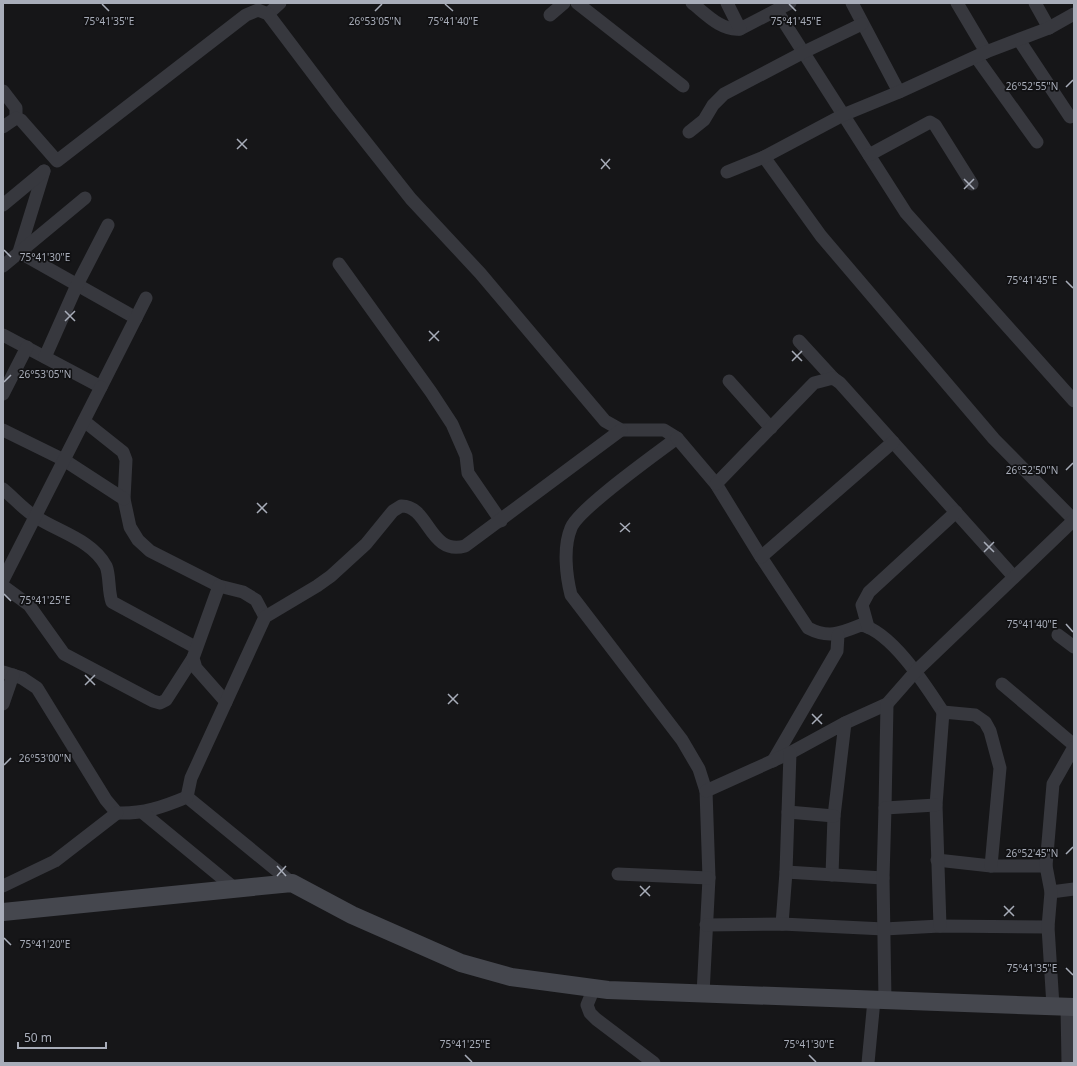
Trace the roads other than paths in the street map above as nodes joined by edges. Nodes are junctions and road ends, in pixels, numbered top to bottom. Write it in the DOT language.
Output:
graph roads {
  1 [pos="280,3"];
  2 [pos="564,3"];
  3 [pos="576,3"];
  4 [pos="692,3"];
  5 [pos="727,3"];
  6 [pos="790,3"];
  7 [pos="852,3"];
  8 [pos="957,3"];
  9 [pos="1035,3"];
  10 [pos="777,11"];
  11 [pos="268,14"];
  12 [pos="1074,14"];
  13 [pos="550,15"];
  14 [pos="862,24"];
  15 [pos="1049,28"];
  16 [pos="740,29"];
  17 [pos="1019,40"];
  18 [pos="804,52"];
  19 [pos="981,55"];
  20 [pos="683,86"];
  21 [pos="3,91"];
  22 [pos="899,92"];
  23 [pos="843,115"];
  24 [pos="1070,117"];
  25 [pos="16,118"];
  26 [pos="3,127"];
  27 [pos="689,132"];
  28 [pos="1037,142"];
  29 [pos="869,156"];
  30 [pos="764,157"];
  31 [pos="57,162"];
  32 [pos="44,171"];
  33 [pos="727,172"];
  34 [pos="972,184"];
  35 [pos="84,198"];
  36 [pos="3,205"];
  37 [pos="108,225"];
  38 [pos="19,252"];
  39 [pos="339,264"];
  40 [pos="3,266"];
  41 [pos="77,285"];
  42 [pos="146,298"];
  43 [pos="136,318"];
  44 [pos="3,335"];
  45 [pos="799,341"];
  46 [pos="27,347"];
  47 [pos="45,357"];
  48 [pos="833,378"];
  49 [pos="729,381"];
  50 [pos="101,387"];
  51 [pos="3,394"];
  52 [pos="1074,401"];
  53 [pos="84,421"];
  54 [pos="771,428"];
  55 [pos="3,430"];
  56 [pos="621,430"];
  57 [pos="677,438"];
  58 [pos="892,442"];
  59 [pos="64,460"];
  60 [pos="716,484"];
  61 [pos="3,489"];
  62 [pos="124,499"];
  63 [pos="956,512"];
  64 [pos="35,517"];
  65 [pos="1074,520"];
  66 [pos="501,521"];
  67 [pos="761,557"];
  68 [pos="1014,577"];
  69 [pos="3,580"];
  70 [pos="3,586"];
  71 [pos="219,586"];
  72 [pos="265,617"];
  73 [pos="868,626"];
  74 [pos="838,635"];
  75 [pos="1058,635"];
  76 [pos="1074,647"];
  77 [pos="194,652"];
  78 [pos="916,671"];
  79 [pos="8,673"];
  80 [pos="1002,684"];
  81 [pos="226,702"];
  82 [pos="3,704"];
  83 [pos="887,704"];
  84 [pos="943,712"];
  85 [pos="846,723"];
  86 [pos="1074,746"];
  87 [pos="790,753"];
  88 [pos="773,761"];
  89 [pos="706,791"];
  90 [pos="187,797"];
  91 [pos="936,805"];
  92 [pos="885,808"];
  93 [pos="142,812"];
  94 [pos="788,812"];
  95 [pos="118,813"];
  96 [pos="834,816"];
  97 [pos="937,860"];
  98 [pos="991,866"];
  99 [pos="1046,866"];
  100 [pos="786,872"];
  101 [pos="618,874"];
  102 [pos="832,875"];
  103 [pos="709,878"];
  104 [pos="883,878"];
  105 [pos="292,883"];
  106 [pos="3,886"];
  107 [pos="233,887"];
  108 [pos="1074,889"];
  109 [pos="1051,892"];
  110 [pos="3,912"];
  111 [pos="782,924"];
  112 [pos="706,925"];
  113 [pos="940,926"];
  114 [pos="1048,927"];
  115 [pos="884,929"];
  116 [pos="594,988"];
  117 [pos="703,994"];
  118 [pos="879,1000"];
  119 [pos="1064,1007"];
  120 [pos="654,1063"];
  121 [pos="868,1063"];
  122 [pos="1068,1063"];
  1 -- 11 [label="street"];
  2 -- 13 [label="street"];
  3 -- 20 [label="street"];
  4 -- 16 [label="street"];
  5 -- 16 [label="street"];
  6 -- 10 [label="street"];
  7 -- 14 [label="street"];
  8 -- 19 [label="street"];
  9 -- 15 [label="street"];
  10 -- 16 [label="street"];
  10 -- 18 [label="street"];
  11 -- 31 [label="street"];
  11 -- 56 [label="street"];
  12 -- 15 [label="street"];
  14 -- 18 [label="street"];
  14 -- 22 [label="street"];
  15 -- 17 [label="street"];
  17 -- 19 [label="street"];
  17 -- 24 [label="street"];
  18 -- 23 [label="street"];
  18 -- 27 [label="street"];
  19 -- 22 [label="street"];
  19 -- 28 [label="street"];
  21 -- 25 [label="street"];
  22 -- 23 [label="street"];
  23 -- 29 [label="street"];
  23 -- 30 [label="street"];
  25 -- 26 [label="street"];
  25 -- 31 [label="street"];
  29 -- 34 [label="street"];
  29 -- 52 [label="street"];
  30 -- 33 [label="street"];
  30 -- 65 [label="street"];
  31 -- 32 [label="street"];
  32 -- 36 [label="street"];
  32 -- 38 [label="street"];
  35 -- 38 [label="street"];
  37 -- 41 [label="street"];
  38 -- 40 [label="street"];
  38 -- 41 [label="street"];
  39 -- 66 [label="street"];
  41 -- 43 [label="street"];
  41 -- 47 [label="street"];
  42 -- 43 [label="street"];
  43 -- 50 [label="street"];
  44 -- 46 [label="street"];
  45 -- 48 [label="street"];
  46 -- 47 [label="street"];
  46 -- 51 [label="street"];
  47 -- 50 [label="street"];
  48 -- 54 [label="street"];
  48 -- 58 [label="street"];
  49 -- 54 [label="street"];
  50 -- 53 [label="street"];
  53 -- 59 [label="street"];
  53 -- 62 [label="street"];
  54 -- 60 [label="street"];
  55 -- 59 [label="street"];
  56 -- 57 [label="street"];
  56 -- 66 [label="street"];
  57 -- 60 [label="street"];
  57 -- 89 [label="street"];
  58 -- 63 [label="street"];
  58 -- 67 [label="street"];
  59 -- 62 [label="street"];
  59 -- 64 [label="street"];
  60 -- 67 [label="street"];
  61 -- 64 [label="street"];
  62 -- 71 [label="street"];
  63 -- 68 [label="street"];
  63 -- 73 [label="street"];
  64 -- 69 [label="street"];
  64 -- 77 [label="street"];
  65 -- 68 [label="street"];
  66 -- 72 [label="street"];
  67 -- 74 [label="street"];
  68 -- 78 [label="street"];
  70 -- 77 [label="street"];
  71 -- 72 [label="street"];
  71 -- 77 [label="street"];
  72 -- 81 [label="street"];
  73 -- 74 [label="street"];
  73 -- 78 [label="street"];
  74 -- 88 [label="street"];
  75 -- 76 [label="street"];
  77 -- 81 [label="street"];
  78 -- 83 [label="street"];
  78 -- 84 [label="street"];
  79 -- 82 [label="street"];
  79 -- 95 [label="street"];
  80 -- 86 [label="street"];
  81 -- 90 [label="street"];
  83 -- 85 [label="street"];
  83 -- 92 [label="street"];
  84 -- 91 [label="street"];
  84 -- 98 [label="street"];
  85 -- 87 [label="street"];
  85 -- 96 [label="street"];
  86 -- 99 [label="street"];
  87 -- 88 [label="street"];
  87 -- 94 [label="street"];
  88 -- 89 [label="street"];
  89 -- 103 [label="street"];
  90 -- 93 [label="street"];
  90 -- 105 [label="street"];
  91 -- 92 [label="street"];
  91 -- 97 [label="street"];
  92 -- 104 [label="street"];
  93 -- 95 [label="street"];
  93 -- 107 [label="street"];
  94 -- 96 [label="street"];
  94 -- 100 [label="street"];
  95 -- 106 [label="street"];
  96 -- 102 [label="street"];
  97 -- 98 [label="street"];
  97 -- 113 [label="street"];
  98 -- 99 [label="street"];
  99 -- 109 [label="street"];
  100 -- 102 [label="street"];
  100 -- 111 [label="street"];
  101 -- 103 [label="street"];
  102 -- 104 [label="street"];
  103 -- 112 [label="street"];
  104 -- 115 [label="street"];
  105 -- 107 [label="street"];
  105 -- 116 [label="street"];
  107 -- 110 [label="street"];
  108 -- 109 [label="street"];
  109 -- 114 [label="street"];
  111 -- 112 [label="street"];
  111 -- 115 [label="street"];
  112 -- 117 [label="street"];
  113 -- 114 [label="street"];
  113 -- 115 [label="street"];
  114 -- 119 [label="street"];
  115 -- 118 [label="street"];
  116 -- 117 [label="street"];
  116 -- 120 [label="street"];
  117 -- 118 [label="street"];
  118 -- 119 [label="street"];
  118 -- 121 [label="street"];
  119 -- 122 [label="street"];
}
